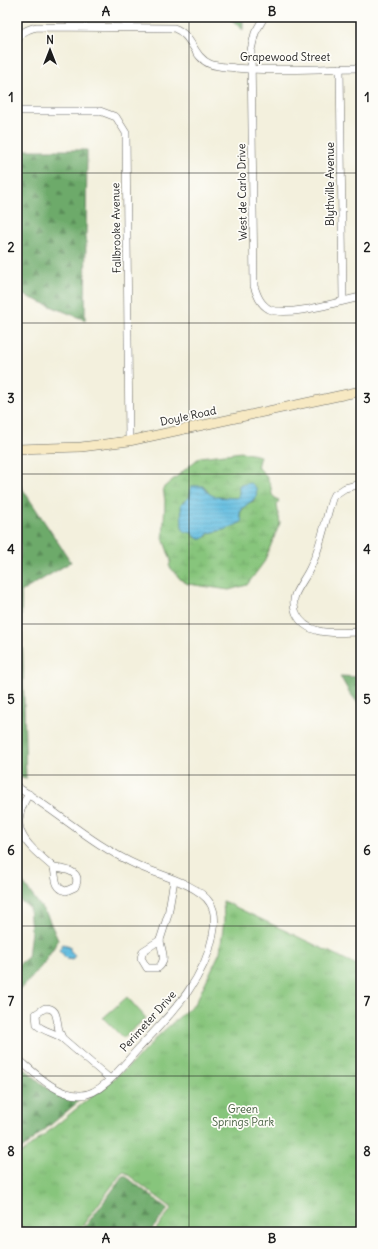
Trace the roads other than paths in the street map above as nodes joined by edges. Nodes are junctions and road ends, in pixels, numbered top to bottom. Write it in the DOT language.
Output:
graph roads {
  1 [pos="264,17"];
  2 [pos="17,42"];
  3 [pos="340,68"];
  4 [pos="361,68"];
  5 [pos="251,70"];
  6 [pos="17,111"];
  7 [pos="361,297"];
  8 [pos="343,300"];
  9 [pos="361,391"];
  10 [pos="129,441"];
  11 [pos="17,449"];
  12 [pos="361,484"];
  13 [pos="361,632"];
  14 [pos="17,787"];
  15 [pos="28,794"];
  16 [pos="54,868"];
  17 [pos="174,880"];
  18 [pos="160,940"];
  19 [pos="62,1038"];
  20 [pos="17,1058"];
  21 [pos="110,1079"];
  22 [pos="17,1226"];
  23 [pos="24,1232"];
  1 -- 5 [label="street, West de Carlo Drive"];
  2 -- 5 [label="street, Grapewood Street"];
  3 -- 4 [label="street, Grapewood Street"];
  3 -- 5 [label="street, Grapewood Street"];
  3 -- 8 [label="street, Blythville Avenue"];
  5 -- 8 [label="street, West de Carlo Drive"];
  6 -- 10 [label="street, Fallbrooke Avenue"];
  7 -- 8 [label="street"];
  9 -- 10 [label="main road, Doyle Road"];
  10 -- 11 [label="main road, Doyle Road"];
  12 -- 13 [label="street"];
  14 -- 15 [label="street, Perimeter Drive"];
  15 -- 16 [label="street"];
  15 -- 17 [label="street, Perimeter Drive"];
  17 -- 18 [label="street"];
  17 -- 21 [label="street, Perimeter Drive"];
  19 -- 19 [label="street"];
  19 -- 21 [label="street"];
  20 -- 21 [label="street, Perimeter Drive"];
  22 -- 23 [label="main road"];
}
